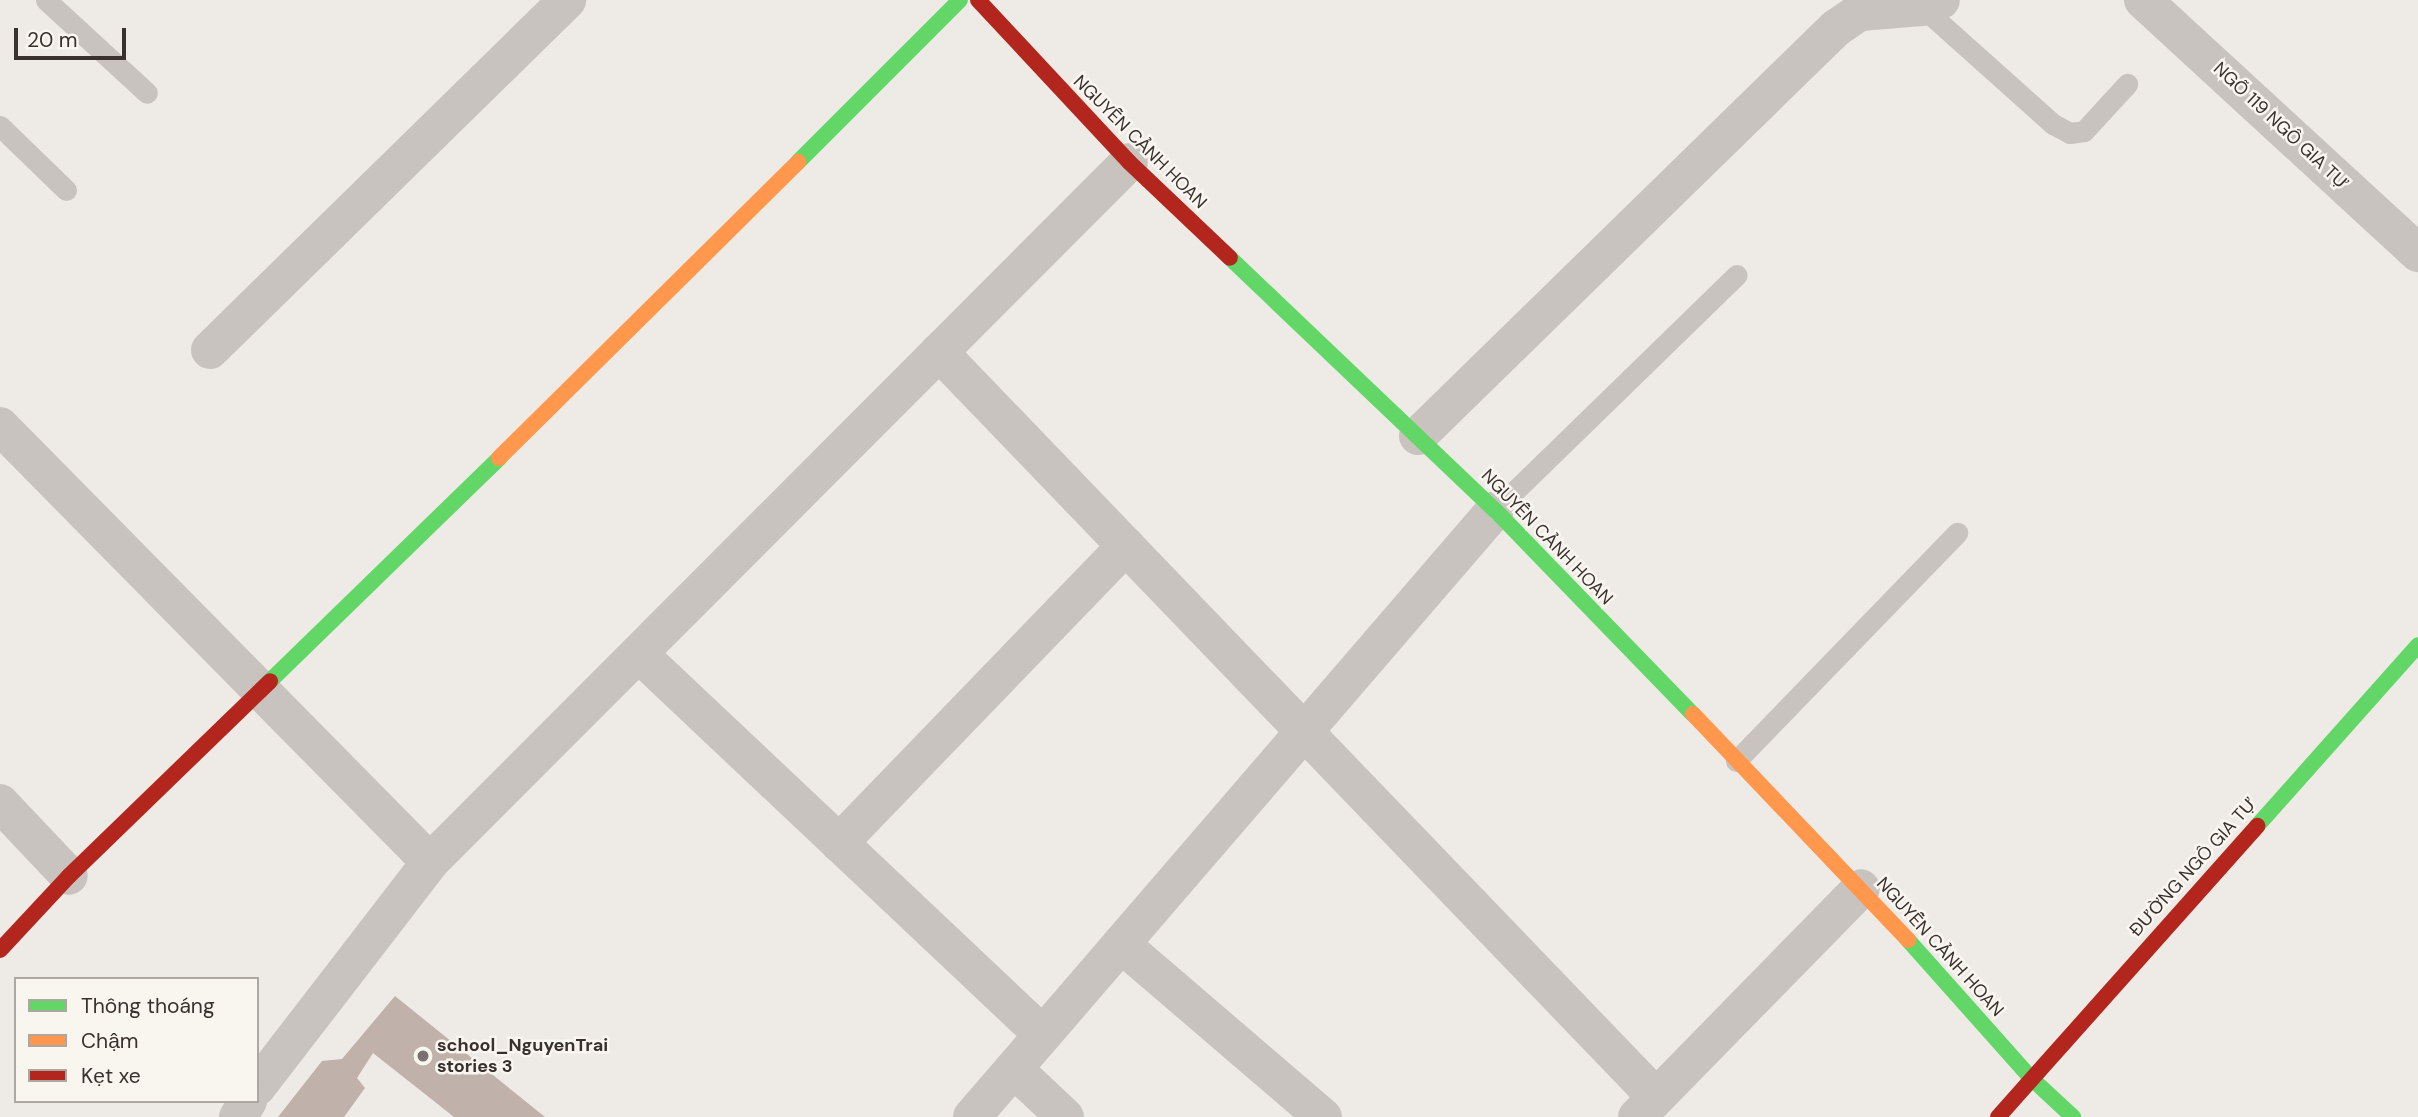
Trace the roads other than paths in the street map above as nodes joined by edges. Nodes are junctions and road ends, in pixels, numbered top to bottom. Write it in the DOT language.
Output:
graph roads {
  1 [pos="46,0"];
  2 [pos="567,0"];
  3 [pos="960,0"];
  4 [pos="978,0"];
  5 [pos="2143,0"];
  6 [pos="1931,4"];
  7 [pos="2127,84"];
  8 [pos="147,93"];
  9 [pos="0,126"];
  10 [pos="1129,162"];
  11 [pos="66,190"];
  12 [pos="2418,253"];
  13 [pos="1737,275"];
  14 [pos="210,350"];
  15 [pos="939,352"];
  16 [pos="0,426"];
  17 [pos="1418,436"];
  18 [pos="1495,510"];
  19 [pos="1958,533"];
  20 [pos="1125,545"];
  21 [pos="2418,645"];
  22 [pos="639,654"];
  23 [pos="260,692"];
  24 [pos="1304,731"];
  25 [pos="1736,761"];
  26 [pos="0,803"];
  27 [pos="839,843"];
  28 [pos="430,862"];
  29 [pos="69,876"];
  30 [pos="1861,888"];
  31 [pos="1121,944"];
  32 [pos="0,950"];
  33 [pos="1042,1035"];
  34 [pos="1014,1069"];
  35 [pos="2030,1077"];
  36 [pos="259,1084"];
  37 [pos="1646,1106"];
  38 [pos="972,1117"];
  39 [pos="1065,1117"];
  40 [pos="1323,1117"];
  41 [pos="1997,1117"];
  42 [pos="2073,1117"];
  1 -- 8 [label="lane"];
  2 -- 14 [label="street"];
  3 -- 23 [label="street"];
  4 -- 10 [label="street, NGUYỄN CẢNH HOAN"];
  5 -- 12 [label="street, NGÕ 119 NGÔ GIA TỰ"];
  6 -- 7 [label="lane"];
  6 -- 17 [label="street"];
  9 -- 11 [label="lane"];
  10 -- 15 [label="street"];
  10 -- 17 [label="street, NGUYỄN CẢNH HOAN"];
  13 -- 18 [label="lane"];
  15 -- 20 [label="street"];
  15 -- 22 [label="street"];
  16 -- 23 [label="street"];
  17 -- 18 [label="street, NGUYỄN CẢNH HOAN"];
  18 -- 24 [label="street"];
  18 -- 25 [label="street, NGUYỄN CẢNH HOAN"];
  19 -- 25 [label="lane"];
  20 -- 24 [label="street"];
  20 -- 27 [label="street"];
  21 -- 35 [label="street, ĐƯỜNG NGÔ GIA TỰ"];
  22 -- 27 [label="street"];
  22 -- 28 [label="street"];
  23 -- 28 [label="street"];
  23 -- 29 [label="street"];
  24 -- 31 [label="street"];
  24 -- 37 [label="street"];
  25 -- 30 [label="street, NGUYỄN CẢNH HOAN"];
  26 -- 29 [label="street"];
  27 -- 33 [label="street"];
  28 -- 36 [label="street"];
  29 -- 32 [label="street"];
  30 -- 35 [label="street, NGUYỄN CẢNH HOAN"];
  30 -- 37 [label="street"];
  31 -- 33 [label="street"];
  31 -- 40 [label="street"];
  33 -- 34 [label="street"];
  34 -- 38 [label="street"];
  34 -- 39 [label="street"];
  35 -- 41 [label="street, ĐƯỜNG NGÔ GIA TỰ"];
  35 -- 42 [label="street, NGUYỄN CẢNH HOAN"];
}
